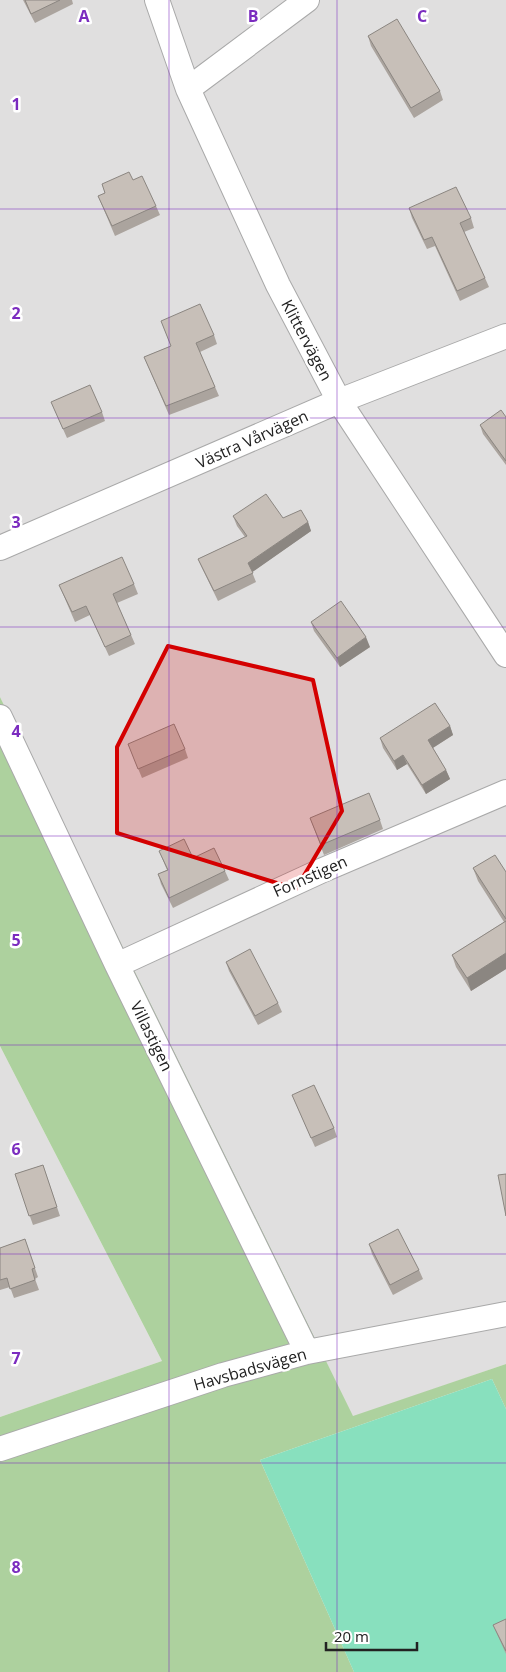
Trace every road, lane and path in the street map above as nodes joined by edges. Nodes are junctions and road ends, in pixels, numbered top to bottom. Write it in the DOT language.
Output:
graph roads {
  1 [pos="157,0"];
  2 [pos="307,0"];
  3 [pos="188,90"];
  4 [pos="506,336"];
  5 [pos="339,401"];
  6 [pos="0,548"];
  7 [pos="506,655"];
  8 [pos="0,717"];
  9 [pos="506,792"];
  10 [pos="117,965"];
  11 [pos="506,1314"];
  12 [pos="307,1352"];
  13 [pos="0,1450"];
  1 -- 3 [label="street, Klittervägen"];
  2 -- 3 [label="street"];
  3 -- 5 [label="street, Klittervägen"];
  4 -- 5 [label="street, Västra Vårvägen"];
  5 -- 6 [label="street, Västra Vårvägen"];
  5 -- 7 [label="street, Klittervägen"];
  8 -- 10 [label="street, Villastigen"];
  9 -- 10 [label="street, Fornstigen"];
  10 -- 12 [label="street, Villastigen"];
  11 -- 12 [label="street, Havsbadsvägen"];
  12 -- 13 [label="street, Havsbadsvägen"];
}
